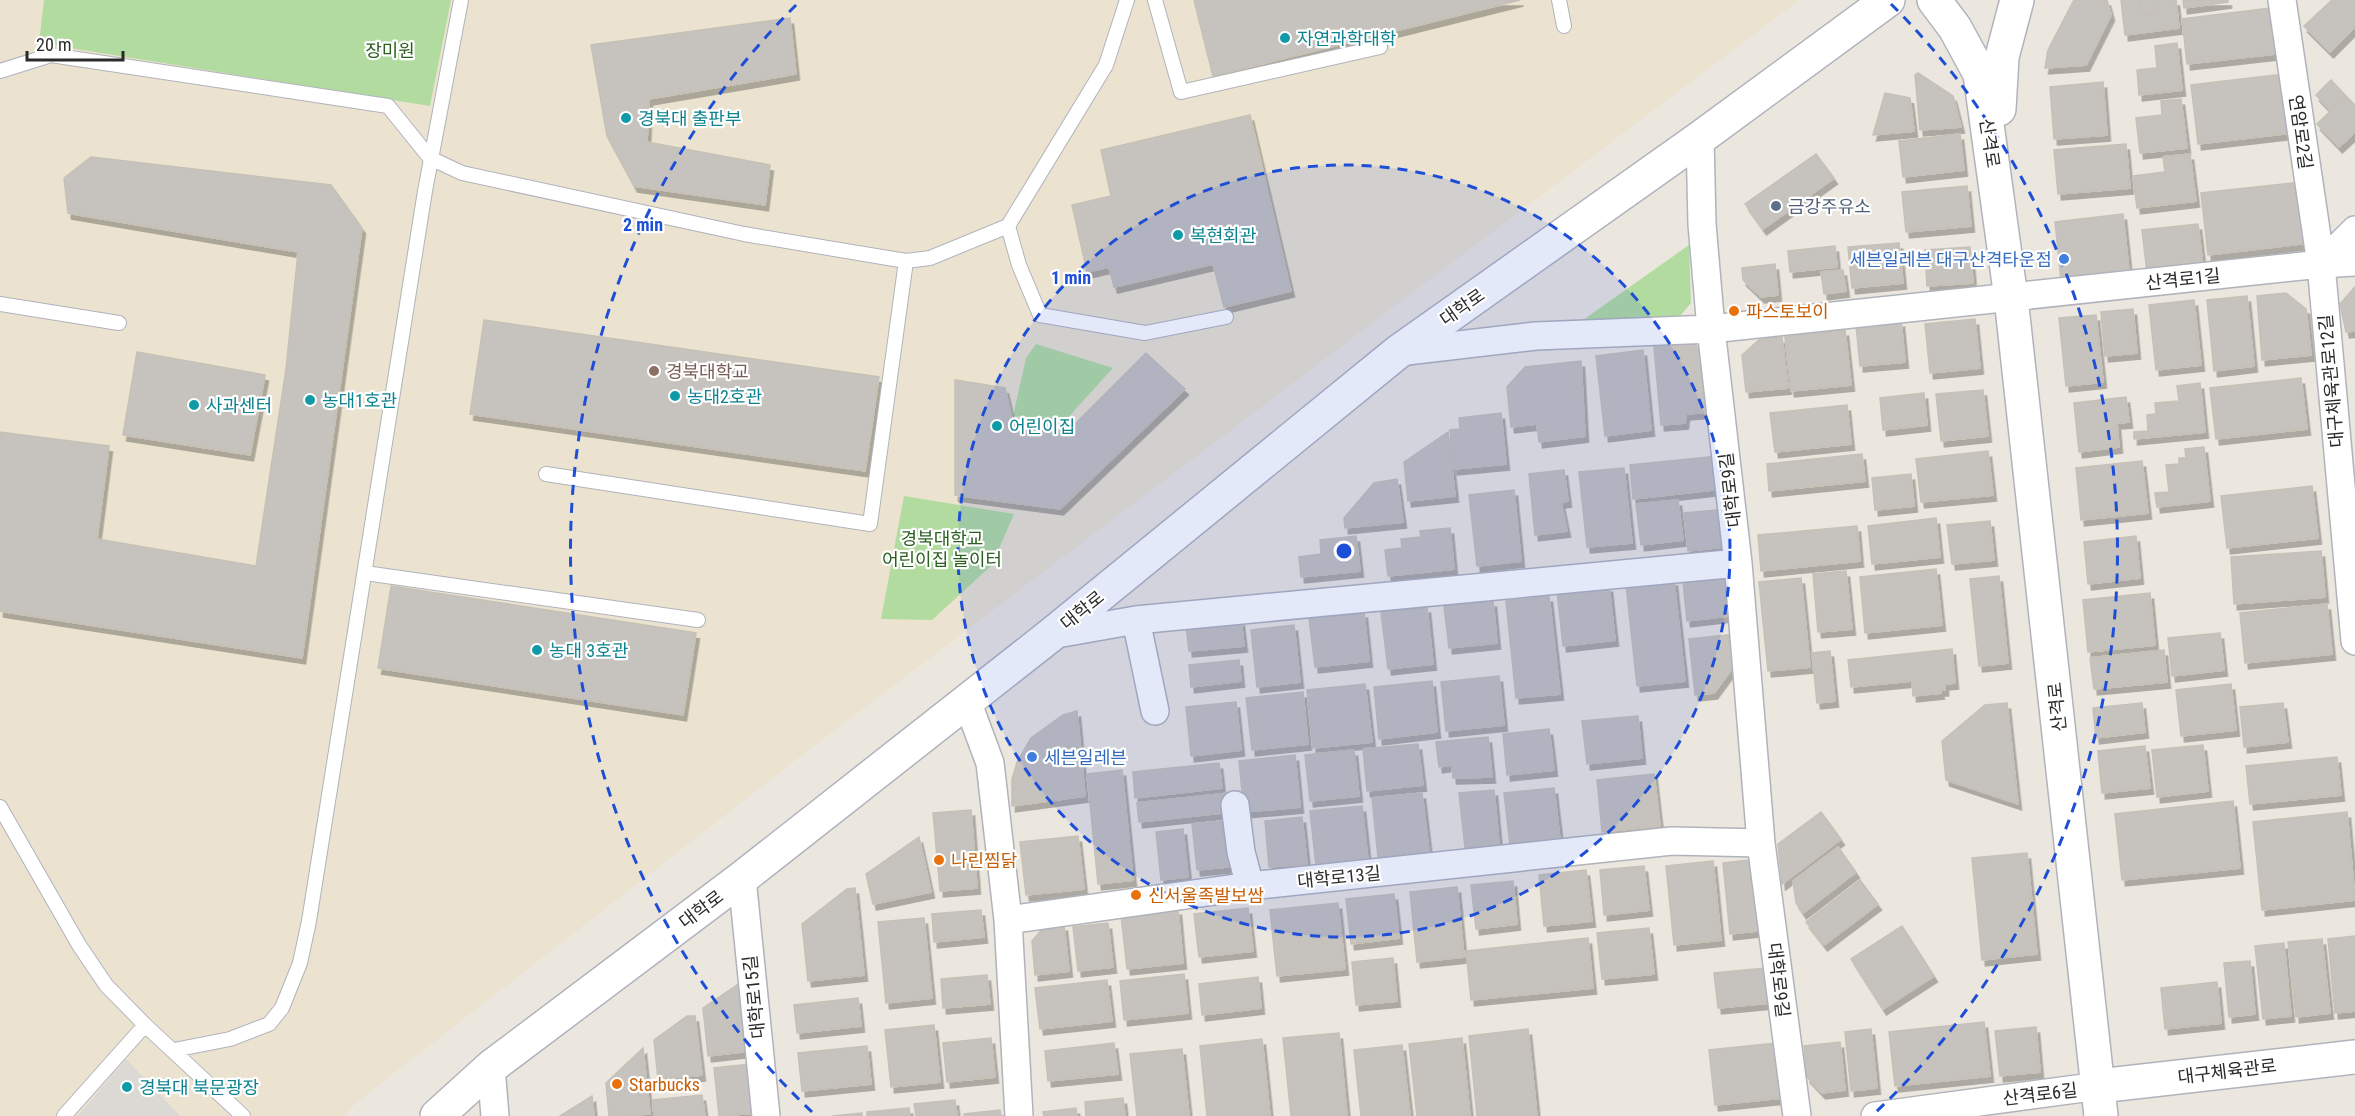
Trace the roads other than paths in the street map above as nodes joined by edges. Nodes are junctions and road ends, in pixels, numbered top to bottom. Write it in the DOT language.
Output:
graph roads {
  1 [pos="461,0"];
  2 [pos="1127,0"];
  3 [pos="1155,0"];
  4 [pos="1559,0"];
  5 [pos="1888,0"];
  6 [pos="1934,0"];
  7 [pos="2017,0"];
  8 [pos="2282,0"];
  9 [pos="1564,26"];
  10 [pos="1380,47"];
  11 [pos="0,71"];
  12 [pos="1700,138"];
  13 [pos="430,158"];
  14 [pos="1995,177"];
  15 [pos="1008,226"];
  16 [pos="2355,230"];
  17 [pos="906,261"];
  18 [pos="2355,262"];
  19 [pos="2321,264"];
  20 [pos="2011,298"];
  21 [pos="0,304"];
  22 [pos="1226,317"];
  23 [pos="119,323"];
  24 [pos="1711,329"];
  25 [pos="1398,352"];
  26 [pos="546,474"];
  27 [pos="1738,563"];
  28 [pos="365,573"];
  29 [pos="698,620"];
  30 [pos="1136,620"];
  31 [pos="1051,634"];
  32 [pos="2355,641"];
  33 [pos="967,700"];
  34 [pos="1155,711"];
  35 [pos="1235,805"];
  36 [pos="0,807"];
  37 [pos="1761,843"];
  38 [pos="742,878"];
  39 [pos="1250,886"];
  40 [pos="1008,920"];
  41 [pos="145,1025"];
  42 [pos="174,1050"];
  43 [pos="2355,1057"];
  44 [pos="491,1067"];
  45 [pos="2100,1101"];
  46 [pos="64,1116"];
  47 [pos="243,1116"];
  48 [pos="437,1116"];
  49 [pos="495,1116"];
  50 [pos="766,1116"];
  51 [pos="1019,1116"];
  52 [pos="1797,1116"];
  53 [pos="1875,1116"];
  1 -- 13 [label="lane"];
  2 -- 15 [label="lane"];
  3 -- 10 [label="lane"];
  4 -- 9 [label="lane"];
  5 -- 12 [label="main road, 대학로"];
  6 -- 14 [label="main road, 산격로"];
  7 -- 14 [label="main road"];
  8 -- 19 [label="street, 연암로2길"];
  11 -- 13 [label="lane"];
  12 -- 24 [label="street, 대학로9길"];
  12 -- 25 [label="main road, 대학로"];
  13 -- 17 [label="lane"];
  13 -- 28 [label="lane"];
  14 -- 20 [label="main road, 산격로"];
  15 -- 17 [label="lane"];
  15 -- 22 [label="lane"];
  16 -- 19 [label="street"];
  17 -- 26 [label="lane"];
  18 -- 19 [label="street, 산격로1길"];
  19 -- 20 [label="street, 산격로1길"];
  19 -- 32 [label="street, 대구체육관로12길"];
  20 -- 24 [label="street"];
  20 -- 45 [label="main road, 산격로"];
  21 -- 23 [label="lane"];
  24 -- 25 [label="street"];
  24 -- 27 [label="street, 대학로9길"];
  25 -- 31 [label="main road, 대학로"];
  27 -- 30 [label="street, 대학로"];
  27 -- 37 [label="street, 대학로9길"];
  28 -- 29 [label="lane"];
  28 -- 42 [label="lane"];
  30 -- 31 [label="street, 대학로"];
  30 -- 34 [label="street"];
  31 -- 33 [label="main road, 대학로"];
  33 -- 38 [label="main road, 대학로"];
  33 -- 40 [label="street"];
  35 -- 39 [label="street"];
  36 -- 41 [label="lane"];
  37 -- 39 [label="street, 대학로13길"];
  37 -- 52 [label="street, 대학로9길"];
  38 -- 44 [label="main road, 대학로"];
  38 -- 50 [label="street, 대학로15길"];
  39 -- 40 [label="street, 대학로13길"];
  40 -- 51 [label="street"];
  41 -- 42 [label="lane"];
  41 -- 46 [label="lane"];
  42 -- 47 [label="lane"];
  43 -- 45 [label="main road, 대구체육관로"];
  44 -- 48 [label="main road, 대학로"];
  44 -- 49 [label="street"];
  45 -- 53 [label="street, 산격로6길"];
}
